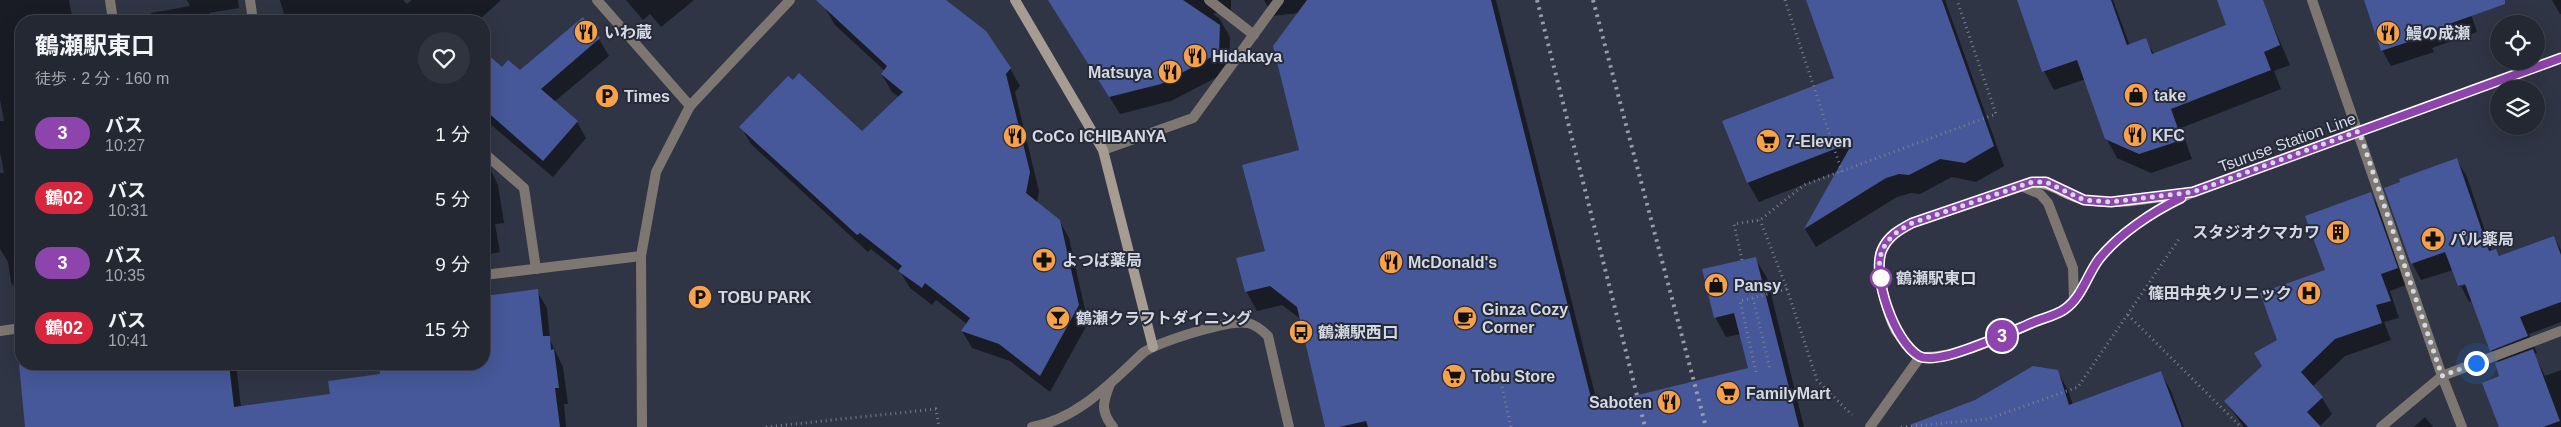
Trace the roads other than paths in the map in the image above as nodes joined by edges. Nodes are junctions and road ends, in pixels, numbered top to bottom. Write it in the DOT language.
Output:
graph roads {
  1 [pos="110,0"];
  2 [pos="250,0"];
  3 [pos="597,0"];
  4 [pos="790,0"];
  5 [pos="1015,0"];
  6 [pos="1209,0"];
  7 [pos="1279,0"];
  8 [pos="2312,0"];
  9 [pos="113,15"];
  10 [pos="252,15"];
  11 [pos="1254,35"];
  12 [pos="2561,58"];
  13 [pos="690,106"];
  14 [pos="2359,131"];
  15 [pos="1103,150"];
  16 [pos="490,158"];
  17 [pos="2021,186"];
  18 [pos="2193,192"];
  19 [pos="641,256"];
  20 [pos="536,269"];
  21 [pos="490,274"];
  22 [pos="2074,301"];
  23 [pos="15,329"];
  24 [pos="0,330"];
  25 [pos="2561,331"];
  26 [pos="1153,347"];
  27 [pos="1920,357"];
  28 [pos="2442,376"];
  29 [pos="1110,384"];
  30 [pos="642,427"];
  31 [pos="1032,427"];
  32 [pos="1113,427"];
  33 [pos="1289,427"];
  34 [pos="1870,427"];
  35 [pos="2381,427"];
  36 [pos="2462,427"];
  1 -- 9 [label="street"];
  2 -- 10 [label="street"];
  3 -- 13 [label="street"];
  4 -- 13 [label="street"];
  5 -- 15 [label="street"];
  6 -- 11 [label="street"];
  7 -- 11 [label="street"];
  8 -- 14 [label="street"];
  11 -- 15 [label="street"];
  12 -- 14 [label="street, Tsuruse Station Line"];
  13 -- 19 [label="street"];
  14 -- 18 [label="street, Tsuruse Station Line"];
  14 -- 28 [label="street"];
  15 -- 26 [label="street"];
  16 -- 20 [label="street"];
  17 -- 18 [label="street"];
  17 -- 22 [label="street"];
  17 -- 27 [label="street"];
  18 -- 22 [label="street"];
  19 -- 20 [label="street"];
  19 -- 30 [label="street"];
  20 -- 21 [label="street"];
  22 -- 27 [label="street"];
  23 -- 24 [label="street"];
  25 -- 28 [label="street"];
  26 -- 29 [label="street"];
  26 -- 33 [label="street"];
  27 -- 34 [label="street"];
  28 -- 35 [label="street"];
  28 -- 36 [label="street"];
  29 -- 31 [label="street"];
  29 -- 32 [label="street"];
}
